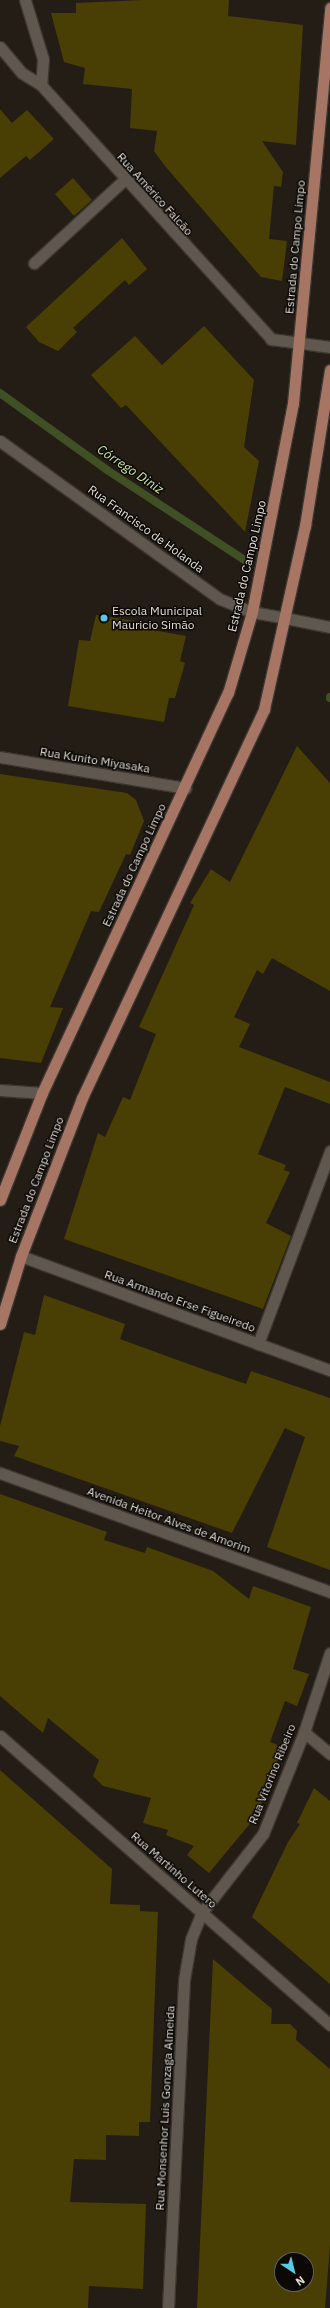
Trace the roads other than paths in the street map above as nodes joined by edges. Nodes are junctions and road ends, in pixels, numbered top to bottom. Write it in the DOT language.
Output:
graph roads {
  1 [pos="25,0"];
  2 [pos="330,8"];
  3 [pos="0,47"];
  4 [pos="41,85"];
  5 [pos="124,180"];
  6 [pos="34,263"];
  7 [pos="300,342"];
  8 [pos="330,347"];
  9 [pos="330,370"];
  10 [pos="0,441"];
  11 [pos="252,612"];
  12 [pos="285,618"];
  13 [pos="330,627"];
  14 [pos="0,757"];
  15 [pos="185,788"];
  16 [pos="0,1090"];
  17 [pos="42,1093"];
  18 [pos="330,1152"];
  19 [pos="0,1200"];
  20 [pos="21,1256"];
  21 [pos="0,1324"];
  22 [pos="258,1344"];
  23 [pos="330,1370"];
  24 [pos="0,1473"];
  25 [pos="330,1592"];
  26 [pos="330,1654"];
  27 [pos="304,1732"];
  28 [pos="0,1736"];
  29 [pos="330,1754"];
  30 [pos="202,1912"];
  31 [pos="330,2025"];
  32 [pos="168,2308"];
  1 -- 4 [label="street"];
  2 -- 7 [label="main road, Estrada do Campo Limpo"];
  3 -- 4 [label="street, Rua Américo Falcão"];
  4 -- 5 [label="street, Rua Américo Falcão"];
  5 -- 6 [label="street"];
  5 -- 7 [label="street, Rua Américo Falcão"];
  7 -- 8 [label="street, Rua Américo Falcão"];
  7 -- 11 [label="main road, Estrada do Campo Limpo"];
  9 -- 12 [label="main road, Estrada do Campo Limpo"];
  10 -- 11 [label="street, Rua Francisco de Holanda"];
  11 -- 12 [label="street, Rua Francisco de Holanda"];
  11 -- 15 [label="main road, Estrada do Campo Limpo"];
  12 -- 13 [label="street, Rua Francisco de Holanda"];
  12 -- 20 [label="main road, Estrada do Campo Limpo"];
  14 -- 15 [label="street, Rua Kunito Miyasaka"];
  15 -- 17 [label="main road, Estrada do Campo Limpo"];
  16 -- 17 [label="street"];
  17 -- 19 [label="main road, Estrada do Campo Limpo"];
  18 -- 22 [label="street"];
  20 -- 21 [label="main road, Estrada do Campo Limpo"];
  20 -- 22 [label="street, Rua Armando Erse Figueiredo"];
  22 -- 23 [label="street, Rua Armando Erse Figueiredo"];
  24 -- 25 [label="street, Avenida Heitor Alves de Amorim"];
  26 -- 27 [label="street, Rua Vitorino Ribeiro"];
  27 -- 29 [label="street"];
  27 -- 30 [label="street, Rua Vitorino Ribeiro"];
  28 -- 30 [label="street, Rua Martinho Lutero"];
  30 -- 31 [label="street, Rua Martinho Lutero"];
  30 -- 32 [label="street, Rua Monsenhor Luis Gonzaga Almeida"];
}
